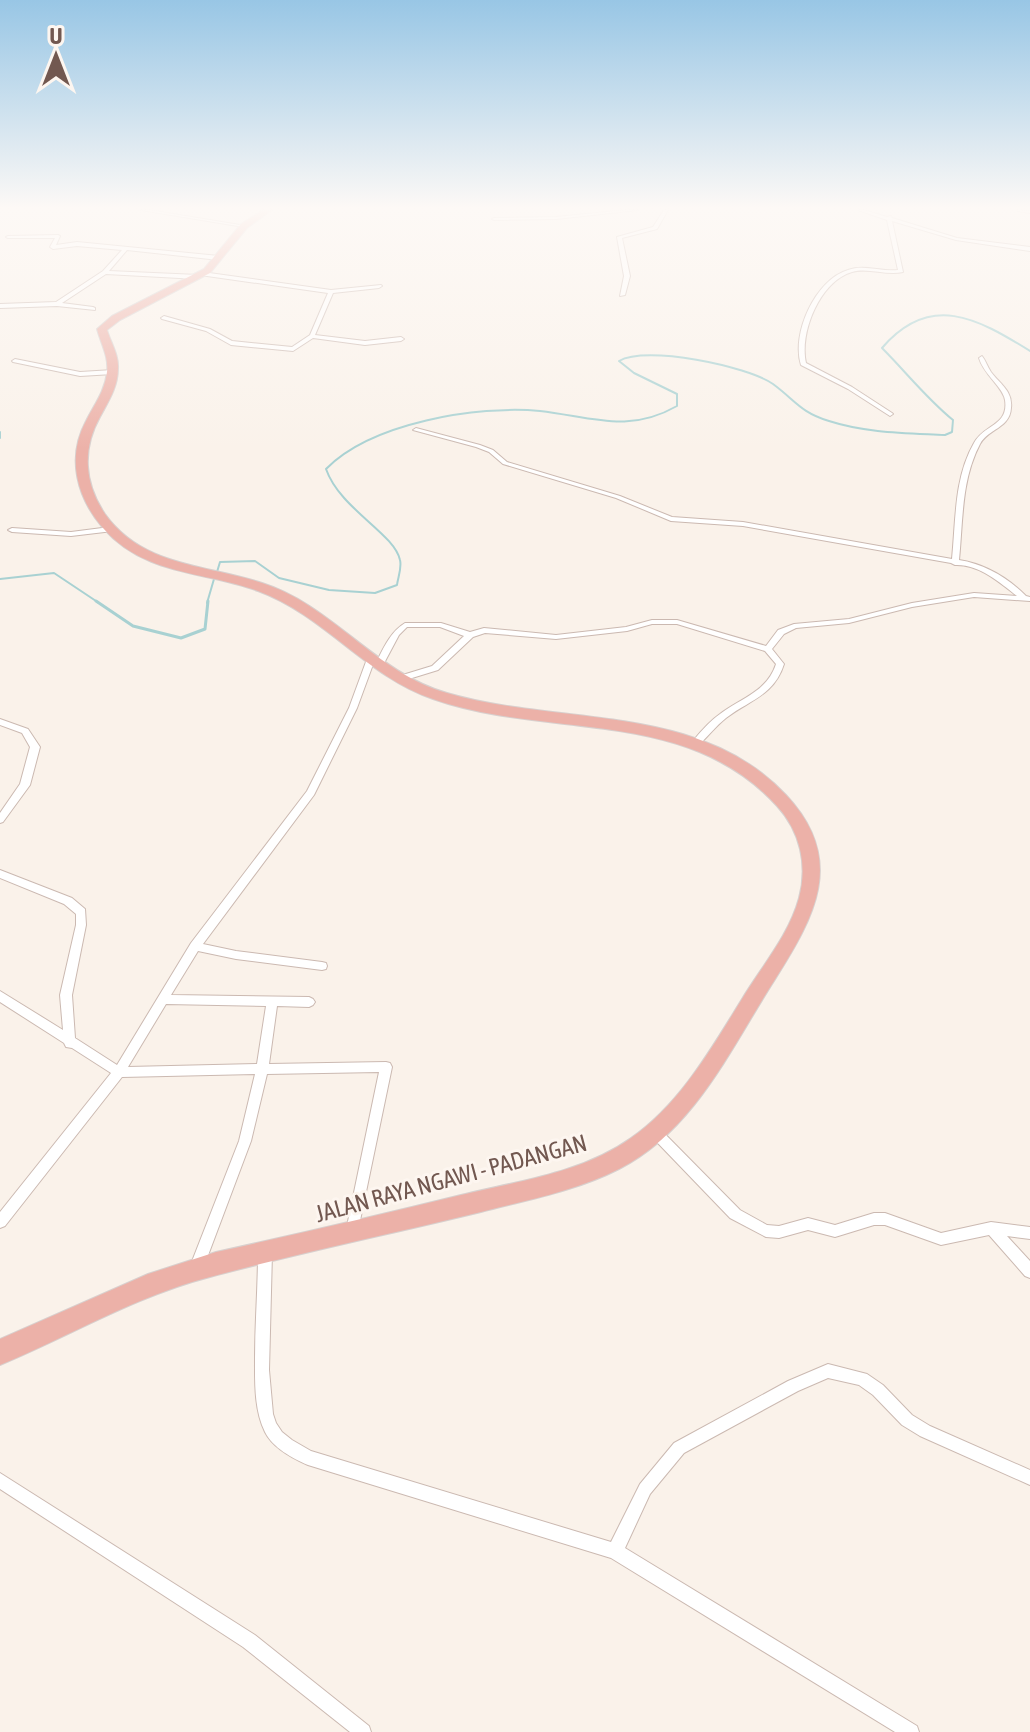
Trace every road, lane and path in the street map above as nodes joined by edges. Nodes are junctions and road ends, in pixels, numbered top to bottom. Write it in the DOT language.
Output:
graph roads {
  1 [pos="77,291"];
  2 [pos="172,291"];
  3 [pos="321,291"];
  4 [pos="340,291"];
  5 [pos="623,291"];
  6 [pos="822,291"];
  7 [pos="331,292"];
  8 [pos="622,295"];
  9 [pos="57,304"];
  10 [pos="0,306"];
  11 [pos="93,309"];
  12 [pos="164,318"];
  13 [pos="312,336"];
  14 [pos="401,339"];
  15 [pos="982,358"];
  16 [pos="15,361"];
  17 [pos="113,372"];
  18 [pos="890,414"];
  19 [pos="416,430"];
  20 [pos="110,529"];
  21 [pos="12,530"];
  22 [pos="955,563"];
  23 [pos="1026,598"];
  24 [pos="470,635"];
  25 [pos="768,649"];
  26 [pos="375,662"];
  27 [pos="399,679"];
  28 [pos="0,722"];
  29 [pos="696,743"];
  30 [pos="0,820"];
  31 [pos="0,874"];
  32 [pos="195,946"];
  33 [pos="322,966"];
  34 [pos="0,996"];
  35 [pos="164,999"];
  36 [pos="272,1000"];
  37 [pos="309,1002"];
  38 [pos="70,1044"];
  39 [pos="262,1070"];
  40 [pos="119,1072"];
  41 [pos="656,1133"];
  42 [pos="0,1222"];
  43 [pos="991,1228"];
  44 [pos="352,1231"];
  45 [pos="1030,1233"];
  46 [pos="265,1253"];
  47 [pos="196,1269"];
  48 [pos="1030,1271"];
  49 [pos="0,1352"];
  50 [pos="1030,1478"];
  51 [pos="0,1480"];
  52 [pos="615,1551"];
  53 [pos="363,1732"];
  54 [pos="911,1732"];
  1 -- 9 [label="street"];
  2 -- 17 [label="highway"];
  3 -- 7 [label="street"];
  4 -- 7 [label="street"];
  5 -- 8 [label="street"];
  6 -- 18 [label="street"];
  7 -- 13 [label="street"];
  9 -- 10 [label="street"];
  9 -- 11 [label="street"];
  12 -- 13 [label="street"];
  13 -- 14 [label="street"];
  15 -- 22 [label="street"];
  16 -- 17 [label="street"];
  17 -- 20 [label="highway, JALAN RAYA NGAWI - PADANGAN"];
  19 -- 22 [label="street"];
  20 -- 21 [label="street"];
  20 -- 26 [label="highway, JALAN RAYA NGAWI - PADANGAN"];
  22 -- 23 [label="street"];
  23 -- 25 [label="street"];
  24 -- 25 [label="street"];
  24 -- 26 [label="street"];
  24 -- 27 [label="street"];
  25 -- 29 [label="street"];
  26 -- 27 [label="highway, JALAN RAYA NGAWI - PADANGAN"];
  26 -- 32 [label="street"];
  27 -- 29 [label="highway, JALAN RAYA NGAWI - PADANGAN"];
  28 -- 30 [label="street"];
  29 -- 41 [label="highway, JALAN RAYA NGAWI - PADANGAN"];
  31 -- 38 [label="street"];
  32 -- 33 [label="street"];
  32 -- 35 [label="street"];
  34 -- 38 [label="street"];
  35 -- 36 [label="street"];
  35 -- 40 [label="street"];
  36 -- 37 [label="street"];
  36 -- 39 [label="street"];
  38 -- 40 [label="street"];
  39 -- 40 [label="street"];
  39 -- 44 [label="street"];
  39 -- 47 [label="street"];
  40 -- 42 [label="street"];
  41 -- 43 [label="street"];
  41 -- 44 [label="highway, JALAN RAYA NGAWI - PADANGAN"];
  43 -- 45 [label="street"];
  43 -- 48 [label="street"];
  44 -- 46 [label="highway, JALAN RAYA NGAWI - PADANGAN"];
  46 -- 47 [label="highway, JALAN RAYA NGAWI - PADANGAN"];
  46 -- 52 [label="street"];
  47 -- 49 [label="highway, JALAN RAYA NGAWI - PADANGAN"];
  50 -- 52 [label="street"];
  51 -- 53 [label="street"];
  52 -- 54 [label="street"];
}
